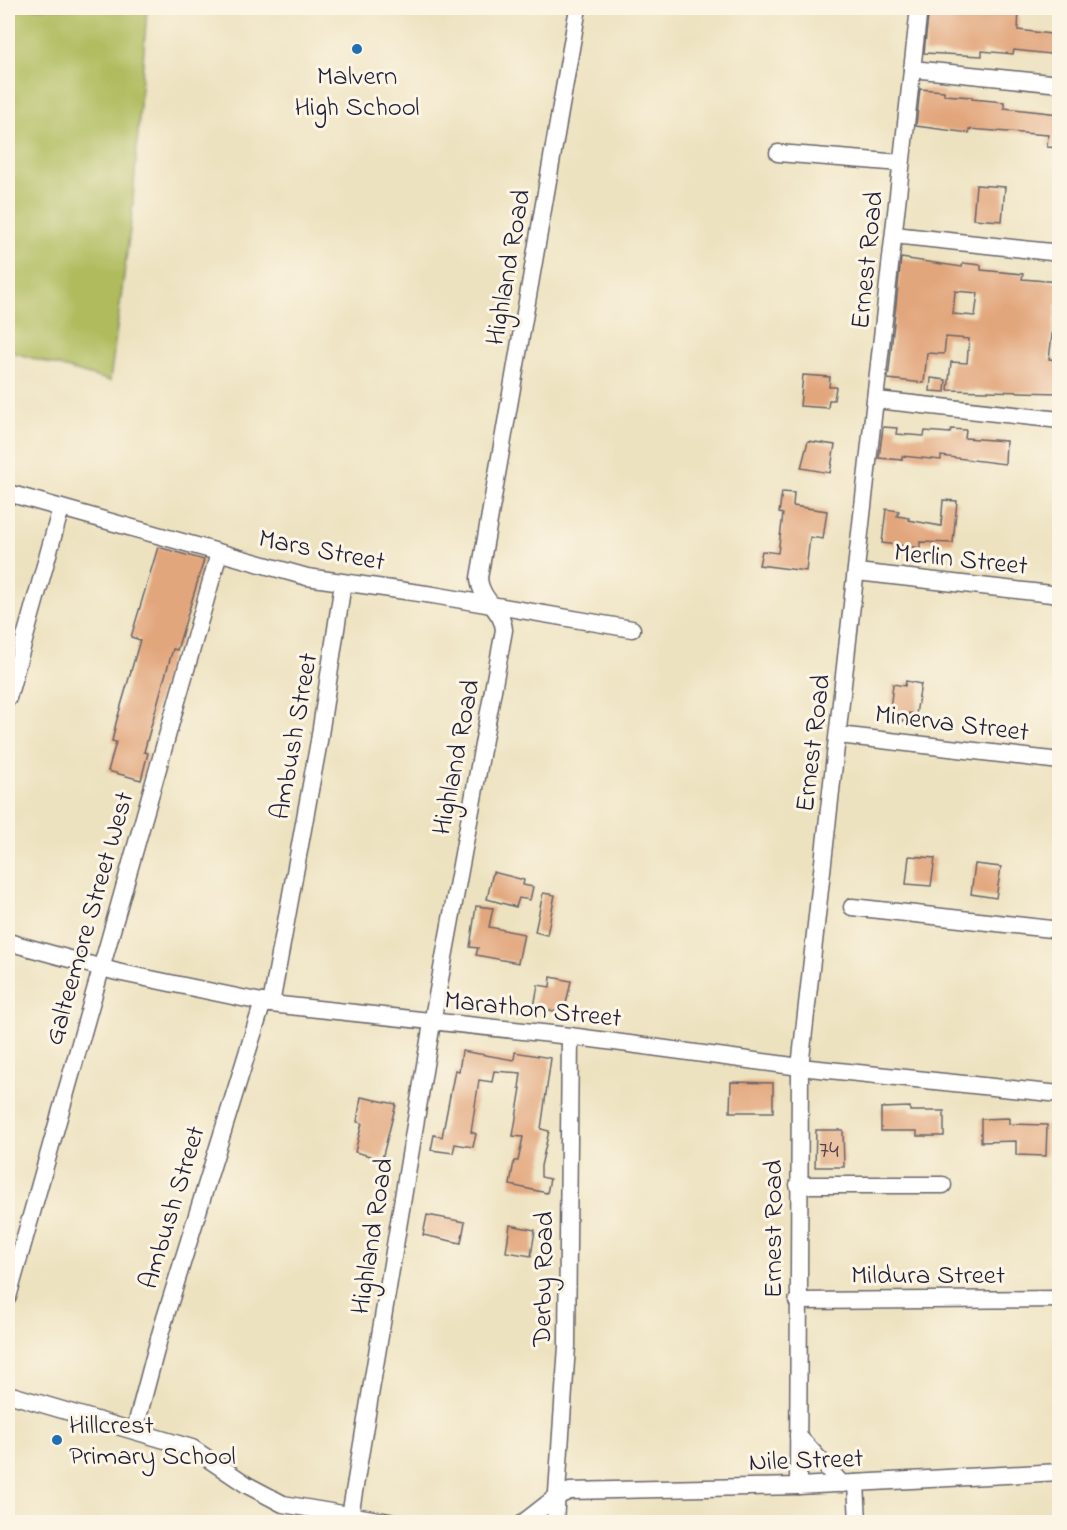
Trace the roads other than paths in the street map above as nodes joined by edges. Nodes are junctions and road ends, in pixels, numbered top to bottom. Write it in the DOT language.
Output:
graph roads {
  1 [pos="578,8"];
  2 [pos="919,8"];
  3 [pos="912,69"];
  4 [pos="1059,84"];
  5 [pos="778,153"];
  6 [pos="902,163"];
  7 [pos="894,235"];
  8 [pos="1059,253"];
  9 [pos="877,400"];
  10 [pos="1059,420"];
  11 [pos="8,493"];
  12 [pos="61,508"];
  13 [pos="219,552"];
  14 [pos="857,572"];
  15 [pos="344,583"];
  16 [pos="1059,595"];
  17 [pos="489,604"];
  18 [pos="632,629"];
  19 [pos="8,698"];
  20 [pos="838,735"];
  21 [pos="1059,761"];
  22 [pos="852,907"];
  23 [pos="1059,930"];
  24 [pos="8,942"];
  25 [pos="100,968"];
  26 [pos="267,1003"];
  27 [pos="432,1023"];
  28 [pos="570,1036"];
  29 [pos="800,1067"];
  30 [pos="1059,1094"];
  31 [pos="798,1185"];
  32 [pos="943,1185"];
  33 [pos="8,1297"];
  34 [pos="1059,1299"];
  35 [pos="797,1301"];
  36 [pos="8,1394"];
  37 [pos="135,1429"];
  38 [pos="798,1436"];
  39 [pos="1059,1472"];
  40 [pos="849,1483"];
  41 [pos="798,1486"];
  42 [pos="556,1497"];
  43 [pos="349,1519"];
  44 [pos="390,1522"];
  45 [pos="524,1522"];
  46 [pos="555,1522"];
  47 [pos="858,1522"];
  1 -- 17 [label="street, Highland Road"];
  2 -- 3 [label="street, Ernest Road"];
  3 -- 4 [label="street"];
  3 -- 6 [label="street, Ernest Road"];
  5 -- 6 [label="street"];
  6 -- 7 [label="street, Ernest Road"];
  7 -- 8 [label="street"];
  7 -- 9 [label="street, Ernest Road"];
  9 -- 10 [label="street"];
  9 -- 14 [label="street, Ernest Road"];
  11 -- 12 [label="street, Mars Street"];
  12 -- 13 [label="street, Mars Street"];
  12 -- 19 [label="street"];
  13 -- 15 [label="street, Mars Street"];
  13 -- 25 [label="street, Galteemore Street West"];
  14 -- 16 [label="street, Merlin Street"];
  14 -- 20 [label="street, Ernest Road"];
  15 -- 17 [label="street, Mars Street"];
  15 -- 26 [label="street, Ambush Street"];
  17 -- 18 [label="street, Mars Street"];
  17 -- 27 [label="street, Highland Road"];
  20 -- 21 [label="street, Minerva Street"];
  20 -- 29 [label="street, Ernest Road"];
  22 -- 23 [label="street"];
  24 -- 25 [label="street, Marathon Street"];
  25 -- 26 [label="street, Marathon Street"];
  25 -- 33 [label="street, Galteemore Street West"];
  26 -- 27 [label="street, Marathon Street"];
  26 -- 37 [label="street, Ambush Street"];
  27 -- 28 [label="street, Marathon Street"];
  27 -- 43 [label="street, Highland Road"];
  28 -- 29 [label="street, Marathon Street"];
  28 -- 42 [label="street, Derby Road"];
  29 -- 30 [label="street, Marathon Street"];
  29 -- 31 [label="street, Ernest Road"];
  31 -- 32 [label="street"];
  31 -- 35 [label="street, Ernest Road"];
  34 -- 35 [label="street, Mildura Street"];
  35 -- 38 [label="street, Ernest Road"];
  36 -- 37 [label="street"];
  37 -- 43 [label="street"];
  38 -- 40 [label="street"];
  38 -- 41 [label="street, Ernest Road"];
  39 -- 40 [label="street, Nile Street"];
  40 -- 41 [label="street, Nile Street"];
  40 -- 47 [label="street"];
  41 -- 42 [label="street, Nile Street"];
  42 -- 45 [label="street"];
  42 -- 46 [label="street, Derby Road"];
  43 -- 44 [label="street"];
}
